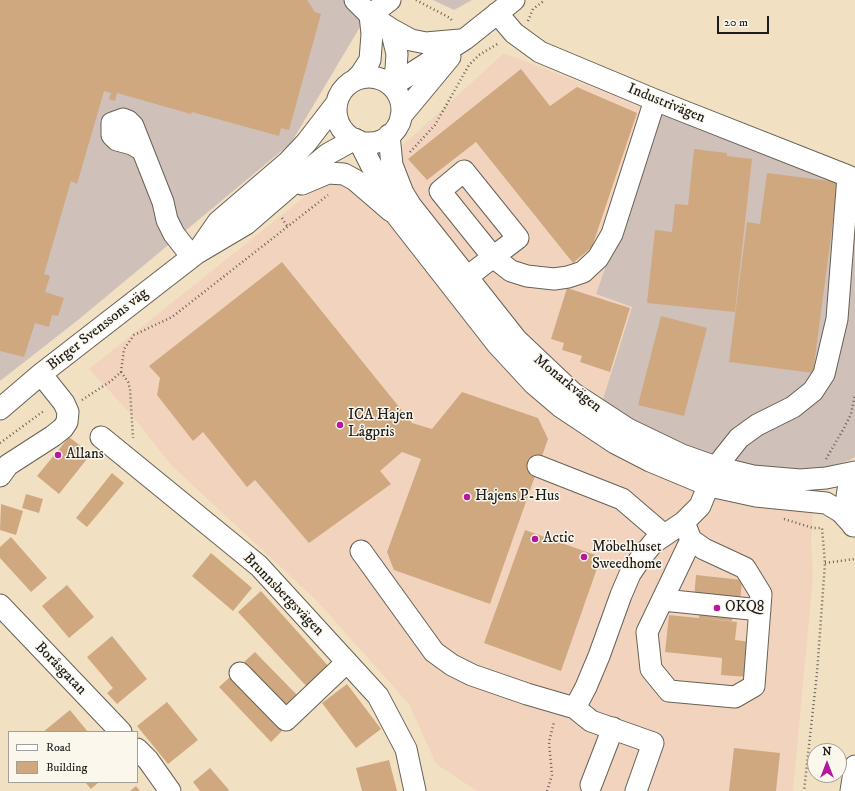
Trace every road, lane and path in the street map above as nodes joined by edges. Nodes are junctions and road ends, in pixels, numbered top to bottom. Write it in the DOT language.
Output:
graph roads {
  1 [pos="356,0"];
  2 [pos="390,0"];
  3 [pos="514,0"];
  4 [pos="545,0"];
  5 [pos="497,13"];
  6 [pos="370,16"];
  7 [pos="391,29"];
  8 [pos="514,33"];
  9 [pos="465,39"];
  10 [pos="355,80"];
  11 [pos="392,86"];
  12 [pos="655,100"];
  13 [pos="336,104"];
  14 [pos="401,116"];
  15 [pos="389,135"];
  16 [pos="357,140"];
  17 [pos="142,150"];
  18 [pos="392,165"];
  19 [pos="355,180"];
  20 [pos="283,194"];
  21 [pos="397,216"];
  22 [pos="195,255"];
  23 [pos="461,282"];
  24 [pos="120,372"];
  25 [pos="41,374"];
  26 [pos="64,403"];
  27 [pos="0,409"];
  28 [pos="101,437"];
  29 [pos="0,443"];
  30 [pos="134,464"];
  31 [pos="538,466"];
  32 [pos="855,472"];
  33 [pos="0,476"];
  34 [pos="713,477"];
  35 [pos="855,478"];
  36 [pos="853,525"];
  37 [pos="688,531"];
  38 [pos="664,535"];
  39 [pos="361,551"];
  40 [pos="855,559"];
  41 [pos="825,563"];
  42 [pos="663,600"];
  43 [pos="0,605"];
  44 [pos="760,610"];
  45 [pos="347,662"];
  46 [pos="240,673"];
  47 [pos="568,706"];
  48 [pos="613,728"];
  49 [pos="120,731"];
  50 [pos="138,750"];
  51 [pos="855,766"];
  52 [pos="591,785"];
  53 [pos="170,791"];
  54 [pos="415,791"];
  55 [pos="547,791"];
  56 [pos="636,791"];
  57 [pos="851,791"];
  1 -- 6 [label="street"];
  2 -- 6 [label="street"];
  3 -- 5 [label="street"];
  4 -- 8 [label="path"];
  5 -- 8 [label="street, Industrivägen"];
  5 -- 9 [label="street"];
  6 -- 7 [label="street"];
  6 -- 10 [label="street"];
  7 -- 9 [label="street"];
  7 -- 11 [label="street"];
  8 -- 12 [label="street, Industrivägen"];
  8 -- 18 [label="path"];
  9 -- 11 [label="street"];
  9 -- 14 [label="street"];
  10 -- 11 [label="street"];
  10 -- 13 [label="street, Birger Svenssons väg"];
  11 -- 14 [label="street"];
  12 -- 23 [label="street"];
  12 -- 34 [label="street, Industrivägen"];
  13 -- 16 [label="street"];
  13 -- 22 [label="street, Birger Svenssons väg"];
  14 -- 15 [label="street"];
  15 -- 16 [label="street, Birger Svenssons väg"];
  15 -- 18 [label="street, Monarkvägen"];
  16 -- 20 [label="street, Birger Svenssons väg"];
  16 -- 21 [label="street, Monarkvägen"];
  17 -- 22 [label="street"];
  18 -- 23 [label="street, Monarkvägen"];
  19 -- 20 [label="street, Monarkvägen"];
  19 -- 21 [label="street, Monarkvägen"];
  19 -- 24 [label="path"];
  20 -- 22 [label="street, Birger Svenssons väg"];
  21 -- 23 [label="street, Monarkvägen"];
  22 -- 25 [label="street, Birger Svenssons väg"];
  23 -- 34 [label="street, Monarkvägen"];
  24 -- 26 [label="path"];
  24 -- 30 [label="path"];
  25 -- 26 [label="street"];
  25 -- 27 [label="street, Birger Svenssons väg"];
  26 -- 29 [label="path"];
  26 -- 33 [label="street"];
  28 -- 30 [label="street, Brunnsbergsvägen"];
  30 -- 45 [label="street, Brunnsbergsvägen"];
  31 -- 38 [label="street"];
  32 -- 34 [label="street, Monarkvägen"];
  34 -- 36 [label="street, Monarkvägen"];
  34 -- 37 [label="street"];
  35 -- 36 [label="street"];
  37 -- 38 [label="street"];
  37 -- 42 [label="street"];
  37 -- 44 [label="street"];
  38 -- 47 [label="street"];
  39 -- 47 [label="street"];
  40 -- 41 [label="path"];
  42 -- 44 [label="street"];
  42 -- 44 [label="street"];
  43 -- 49 [label="street, Boråsgatan"];
  45 -- 46 [label="street"];
  45 -- 54 [label="street, Brunnsbergsvägen"];
  47 -- 48 [label="street"];
  47 -- 55 [label="path"];
  48 -- 52 [label="street"];
  48 -- 56 [label="street"];
  50 -- 53 [label="street"];
  51 -- 57 [label="street"];
}
